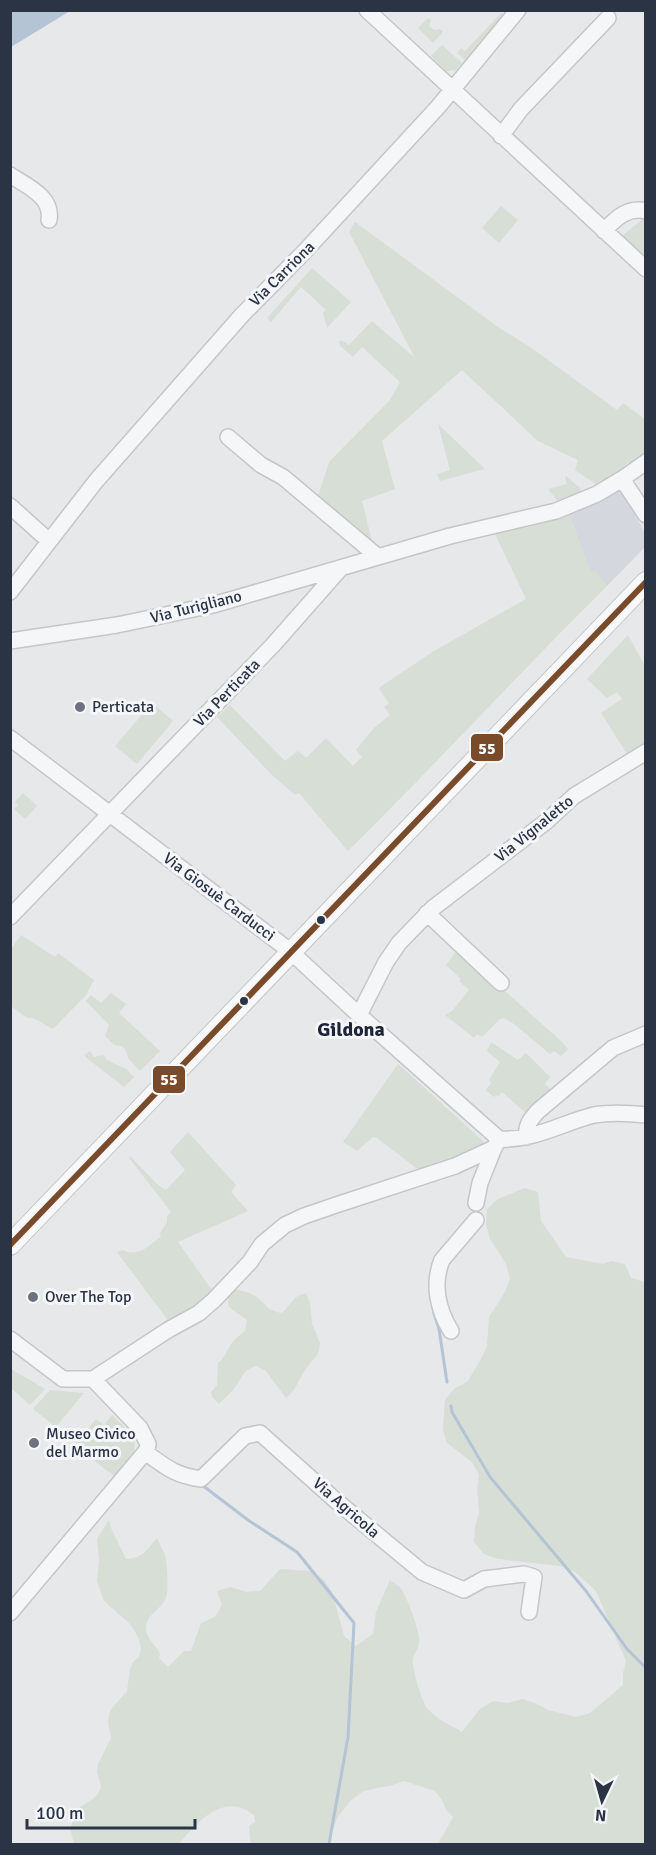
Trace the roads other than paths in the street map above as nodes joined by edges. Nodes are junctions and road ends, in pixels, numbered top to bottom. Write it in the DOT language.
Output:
graph roads {
  1 [pos="368,10"];
  2 [pos="518,10"];
  3 [pos="608,18"];
  4 [pos="452,91"];
  5 [pos="501,136"];
  6 [pos="10,176"];
  7 [pos="645,211"];
  8 [pos="49,220"];
  9 [pos="604,231"];
  10 [pos="645,270"];
  11 [pos="228,437"];
  12 [pos="645,462"];
  13 [pos="622,479"];
  14 [pos="10,506"];
  15 [pos="645,515"];
  16 [pos="49,541"];
  17 [pos="377,556"];
  18 [pos="340,569"];
  19 [pos="645,582"];
  20 [pos="10,592"];
  21 [pos="10,641"];
  22 [pos="10,738"];
  23 [pos="645,752"];
  24 [pos="111,814"];
  25 [pos="427,913"];
  26 [pos="10,917"];
  27 [pos="290,951"];
  28 [pos="501,983"];
  29 [pos="359,1015"];
  30 [pos="645,1034"];
  31 [pos="645,1115"];
  32 [pos="527,1137"];
  33 [pos="496,1143"];
  34 [pos="476,1203"];
  35 [pos="476,1220"];
  36 [pos="10,1245"];
  37 [pos="451,1331"];
  38 [pos="10,1339"];
  39 [pos="93,1379"];
  40 [pos="144,1445"];
  41 [pos="529,1612"];
  42 [pos="10,1613"];
  1 -- 4 [label="street"];
  2 -- 4 [label="street, Via Carriona"];
  3 -- 5 [label="street"];
  4 -- 5 [label="street"];
  4 -- 16 [label="street, Via Carriona"];
  5 -- 9 [label="street"];
  6 -- 8 [label="street"];
  7 -- 9 [label="street"];
  9 -- 10 [label="street"];
  11 -- 17 [label="street"];
  12 -- 13 [label="street, Via Turigliano"];
  13 -- 15 [label="street"];
  13 -- 17 [label="street, Via Turigliano"];
  14 -- 16 [label="street"];
  16 -- 20 [label="street, Via Carriona"];
  17 -- 18 [label="street, Via Turigliano"];
  18 -- 21 [label="street, Via Turigliano"];
  18 -- 24 [label="street, Via Perticata"];
  19 -- 27 [label="main road"];
  22 -- 24 [label="street, Via Giosuè Carducci"];
  23 -- 25 [label="street, Via Vignaletto"];
  24 -- 26 [label="street, Via Perticata"];
  24 -- 27 [label="street, Via Giosuè Carducci"];
  25 -- 28 [label="street"];
  25 -- 29 [label="street, Via Vignaletto"];
  27 -- 29 [label="street, Via Giosuè Carducci"];
  27 -- 36 [label="main road"];
  29 -- 33 [label="street, Via Giosuè Carducci"];
  30 -- 32 [label="street"];
  31 -- 32 [label="street"];
  32 -- 33 [label="street"];
  33 -- 34 [label="street"];
  33 -- 39 [label="street"];
  35 -- 37 [label="street"];
  38 -- 39 [label="street"];
  39 -- 40 [label="street, Via Agricola"];
  40 -- 41 [label="street, Via Agricola"];
  40 -- 42 [label="street"];
}
